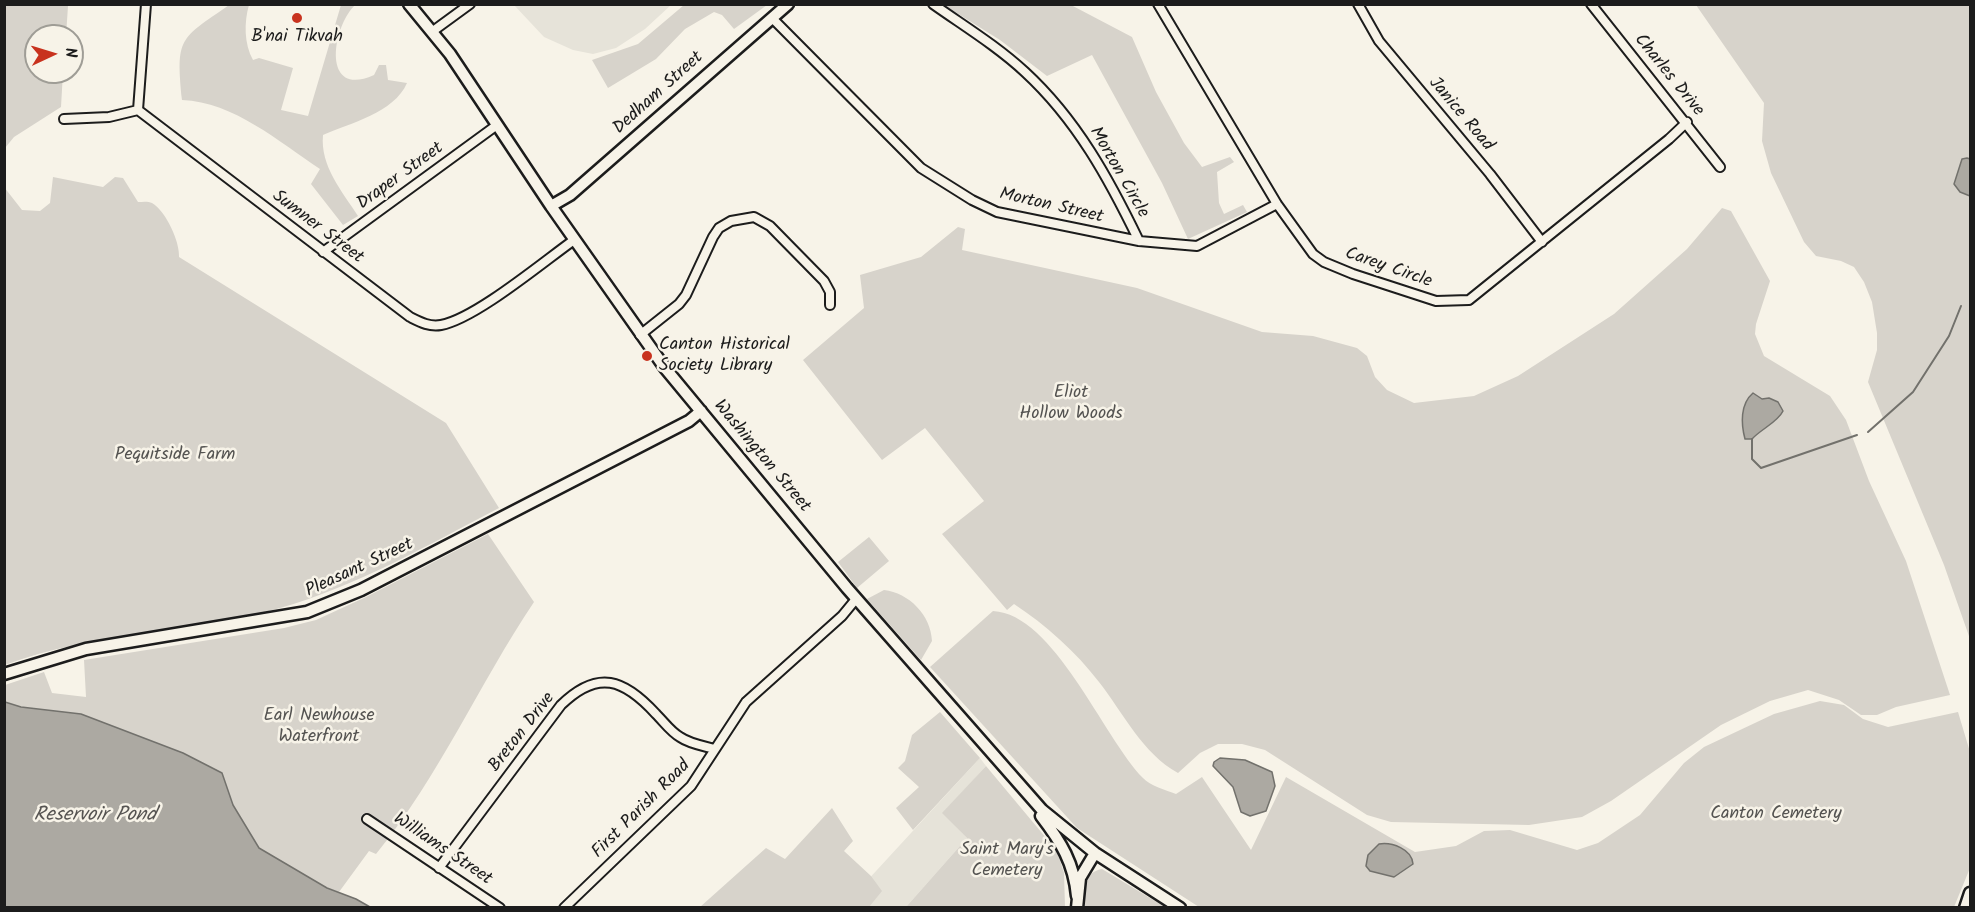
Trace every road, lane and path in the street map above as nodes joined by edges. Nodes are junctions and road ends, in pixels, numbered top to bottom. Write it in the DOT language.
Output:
graph roads {
  1 [pos="146,4"];
  2 [pos="409,4"];
  3 [pos="470,4"];
  4 [pos="788,4"];
  5 [pos="933,4"];
  6 [pos="1158,4"];
  7 [pos="1358,4"];
  8 [pos="1591,4"];
  9 [pos="772,19"];
  10 [pos="433,30"];
  11 [pos="138,110"];
  12 [pos="64,119"];
  13 [pos="1687,122"];
  14 [pos="497,125"];
  15 [pos="1720,167"];
  16 [pos="1277,204"];
  17 [pos="551,206"];
  18 [pos="574,240"];
  19 [pos="1139,241"];
  20 [pos="1542,242"];
  21 [pos="323,252"];
  22 [pos="830,305"];
  23 [pos="640,335"];
  24 [pos="701,411"];
  25 [pos="856,599"];
  26 [pos="4,674"];
  27 [pos="716,749"];
  28 [pos="1004,768"];
  29 [pos="367,819"];
  30 [pos="1085,846"];
  31 [pos="1095,853"];
  32 [pos="439,868"];
  33 [pos="1075,878"];
  34 [pos="1971,893"];
  35 [pos="1077,902"];
  36 [pos="500,908"];
  37 [pos="564,908"];
  38 [pos="1180,908"];
  39 [pos="1965,908"];
  1 -- 11 [label="street"];
  2 -- 10 [label="main road, Washington Street"];
  3 -- 10 [label="street"];
  4 -- 9 [label="main road, Dedham Street"];
  5 -- 19 [label="street, Morton Circle"];
  6 -- 16 [label="street, Carey Circle"];
  7 -- 20 [label="street, Janice Road"];
  8 -- 13 [label="street, Charles Drive"];
  9 -- 17 [label="main road, Dedham Street"];
  9 -- 19 [label="street, Morton Street"];
  10 -- 14 [label="main road, Washington Street"];
  11 -- 12 [label="street"];
  11 -- 21 [label="street, Sumner Street"];
  13 -- 15 [label="street, Charles Drive"];
  13 -- 20 [label="street, Carey Circle"];
  14 -- 17 [label="main road, Washington Street"];
  14 -- 21 [label="street, Draper Street"];
  16 -- 19 [label="street, Morton Street"];
  16 -- 20 [label="street, Carey Circle"];
  17 -- 18 [label="main road, Washington Street"];
  18 -- 21 [label="street, Sumner Street"];
  18 -- 23 [label="main road, Washington Street"];
  22 -- 23 [label="street"];
  23 -- 24 [label="main road, Washington Street"];
  24 -- 25 [label="main road, Washington Street"];
  24 -- 26 [label="main road, Pleasant Street"];
  25 -- 27 [label="street, First Parish Road"];
  25 -- 28 [label="main road, Washington Street"];
  27 -- 32 [label="street, Breton Drive"];
  27 -- 37 [label="street, First Parish Road"];
  28 -- 30 [label="main road, Washington Street"];
  28 -- 33 [label="main road, Washington Street"];
  29 -- 32 [label="street, Williams Street"];
  30 -- 31 [label="main road, Washington Street"];
  30 -- 33 [label="main road"];
  31 -- 35 [label="main road"];
  31 -- 38 [label="main road, Washington Street"];
  32 -- 36 [label="street, Williams Street"];
  33 -- 35 [label="main road, Washington Street"];
  34 -- 39 [label="main road"];
}
